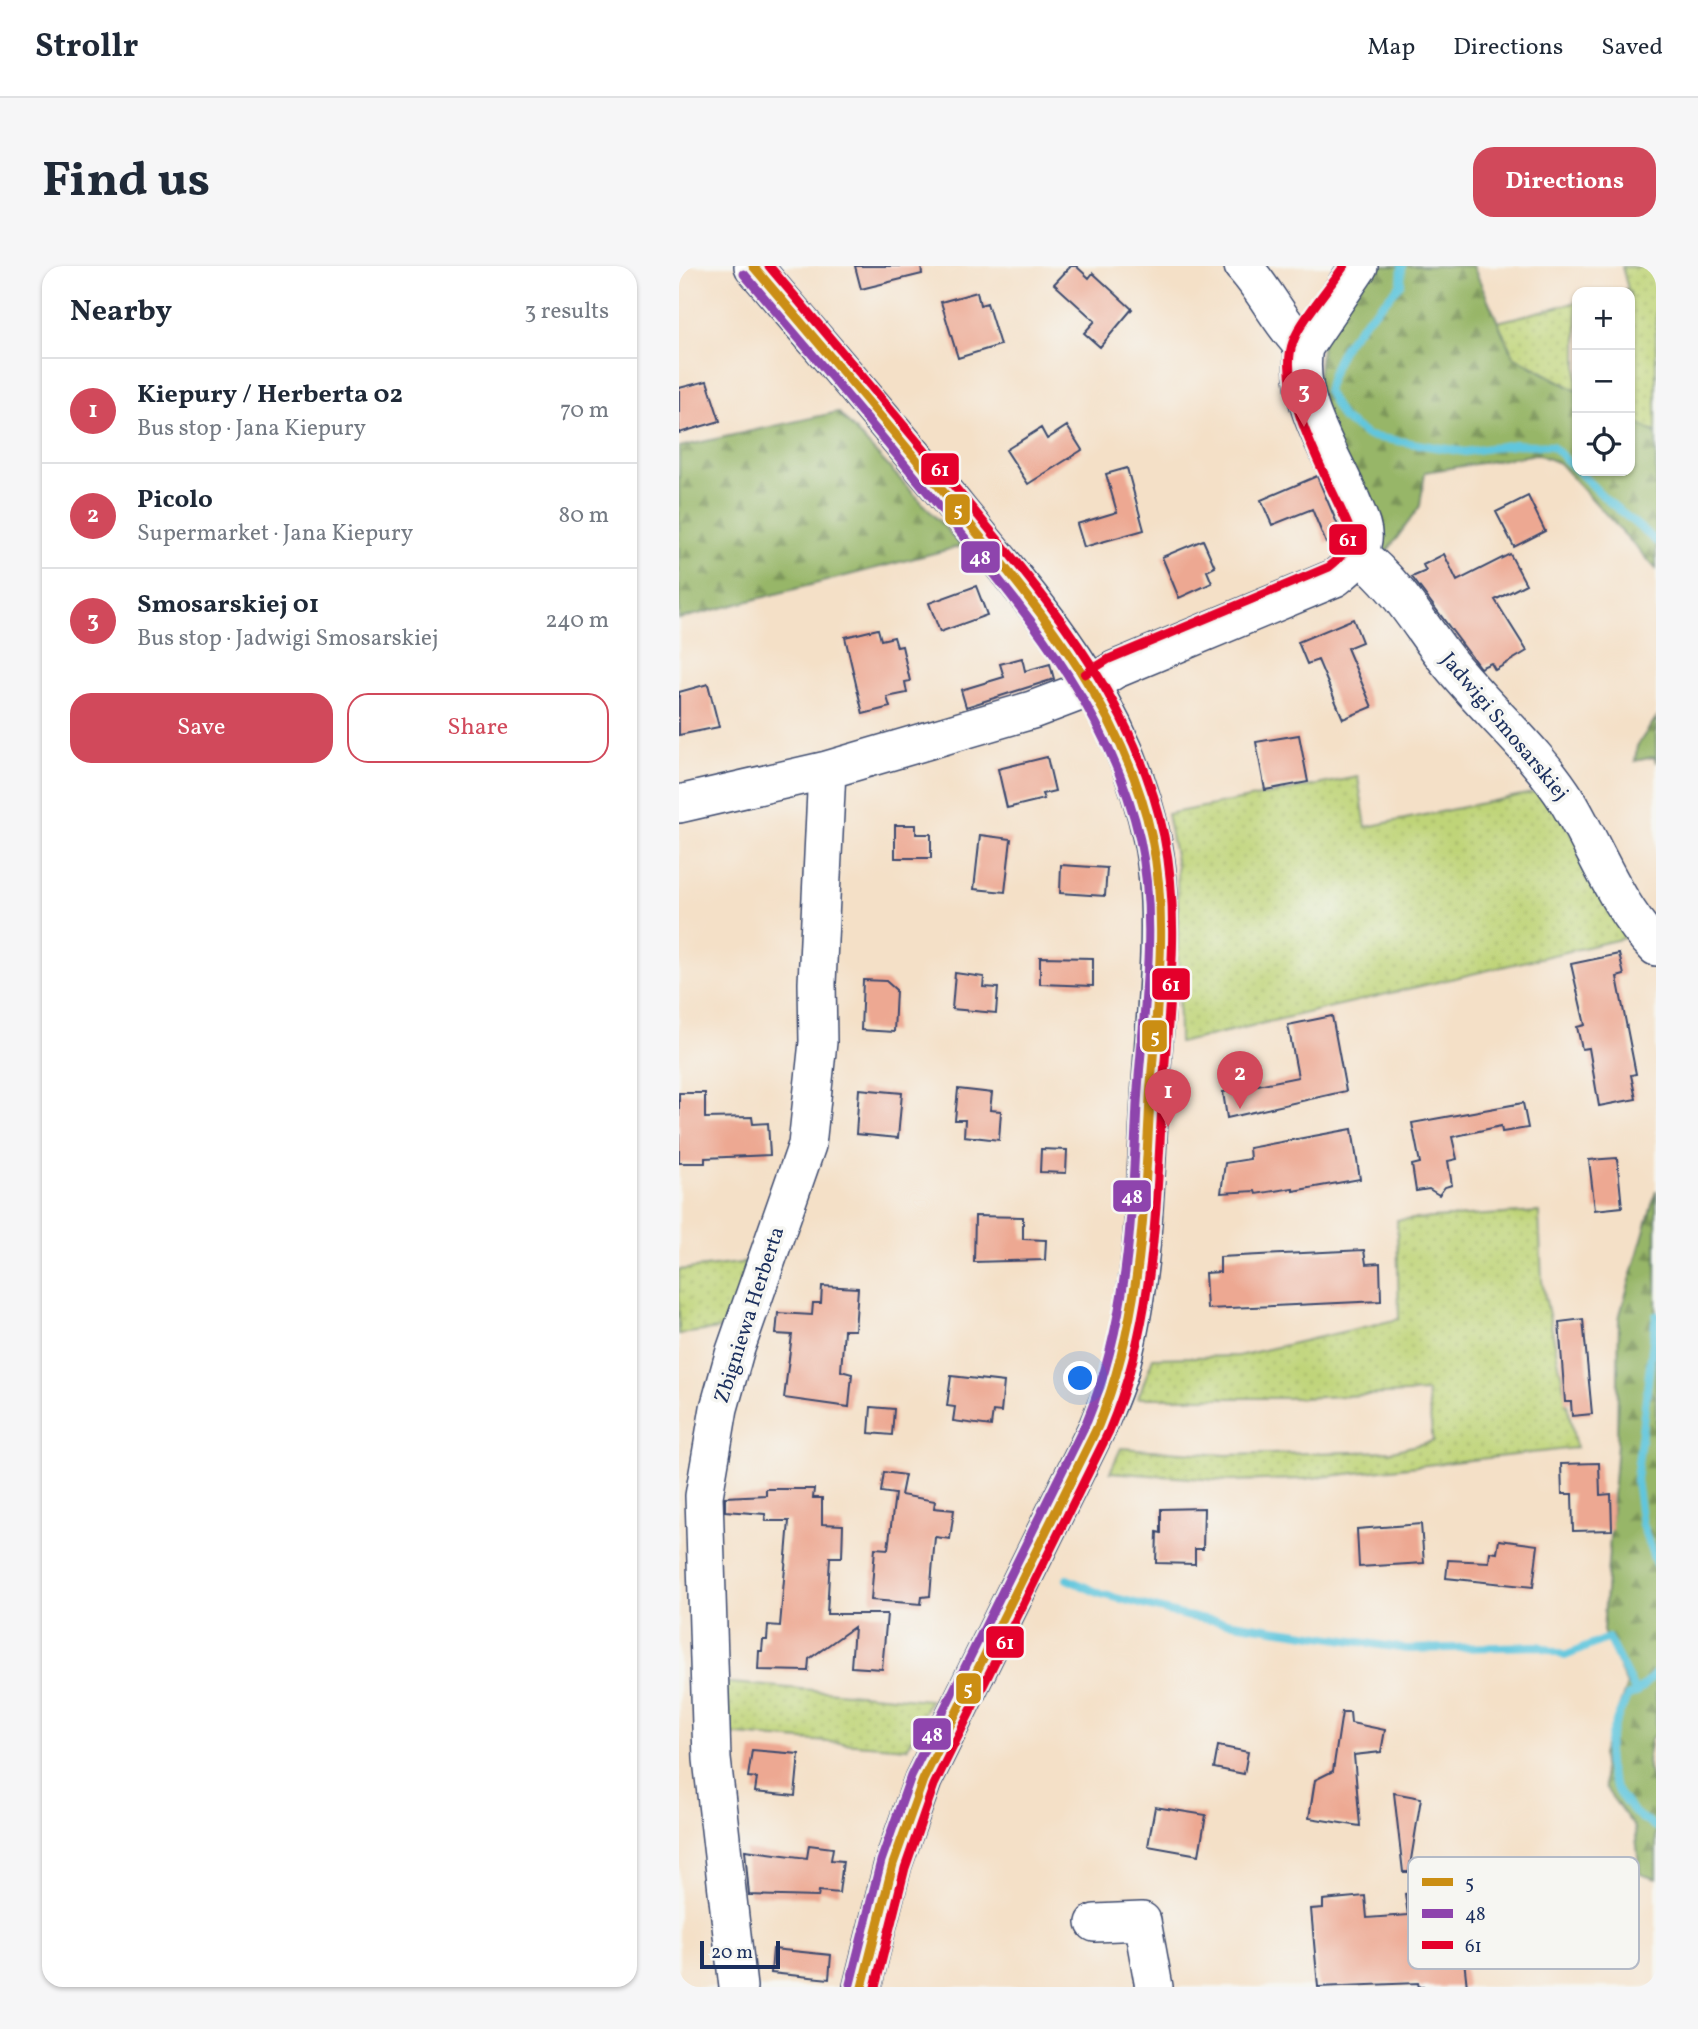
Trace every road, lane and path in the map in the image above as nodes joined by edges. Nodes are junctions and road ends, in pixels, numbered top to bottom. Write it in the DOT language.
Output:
graph roads {
  1 [pos="753,266"];
  2 [pos="1243,266"];
  3 [pos="1359,266"];
  4 [pos="1304,346"];
  5 [pos="1359,555"];
  6 [pos="1092,684"];
  7 [pos="827,770"];
  8 [pos="679,804"];
  9 [pos="1656,947"];
  10 [pos="1095,1923"];
  11 [pos="738,1987"];
  12 [pos="862,1987"];
  13 [pos="1154,1987"];
  1 -- 6 [label="street"];
  2 -- 4 [label="street"];
  3 -- 4 [label="street"];
  4 -- 5 [label="street"];
  5 -- 6 [label="street"];
  5 -- 9 [label="street, Jadwigi Smosarskiej"];
  6 -- 7 [label="street"];
  6 -- 12 [label="street"];
  7 -- 8 [label="street"];
  7 -- 11 [label="street, Zbigniewa Herberta"];
  10 -- 13 [label="street"];
}
